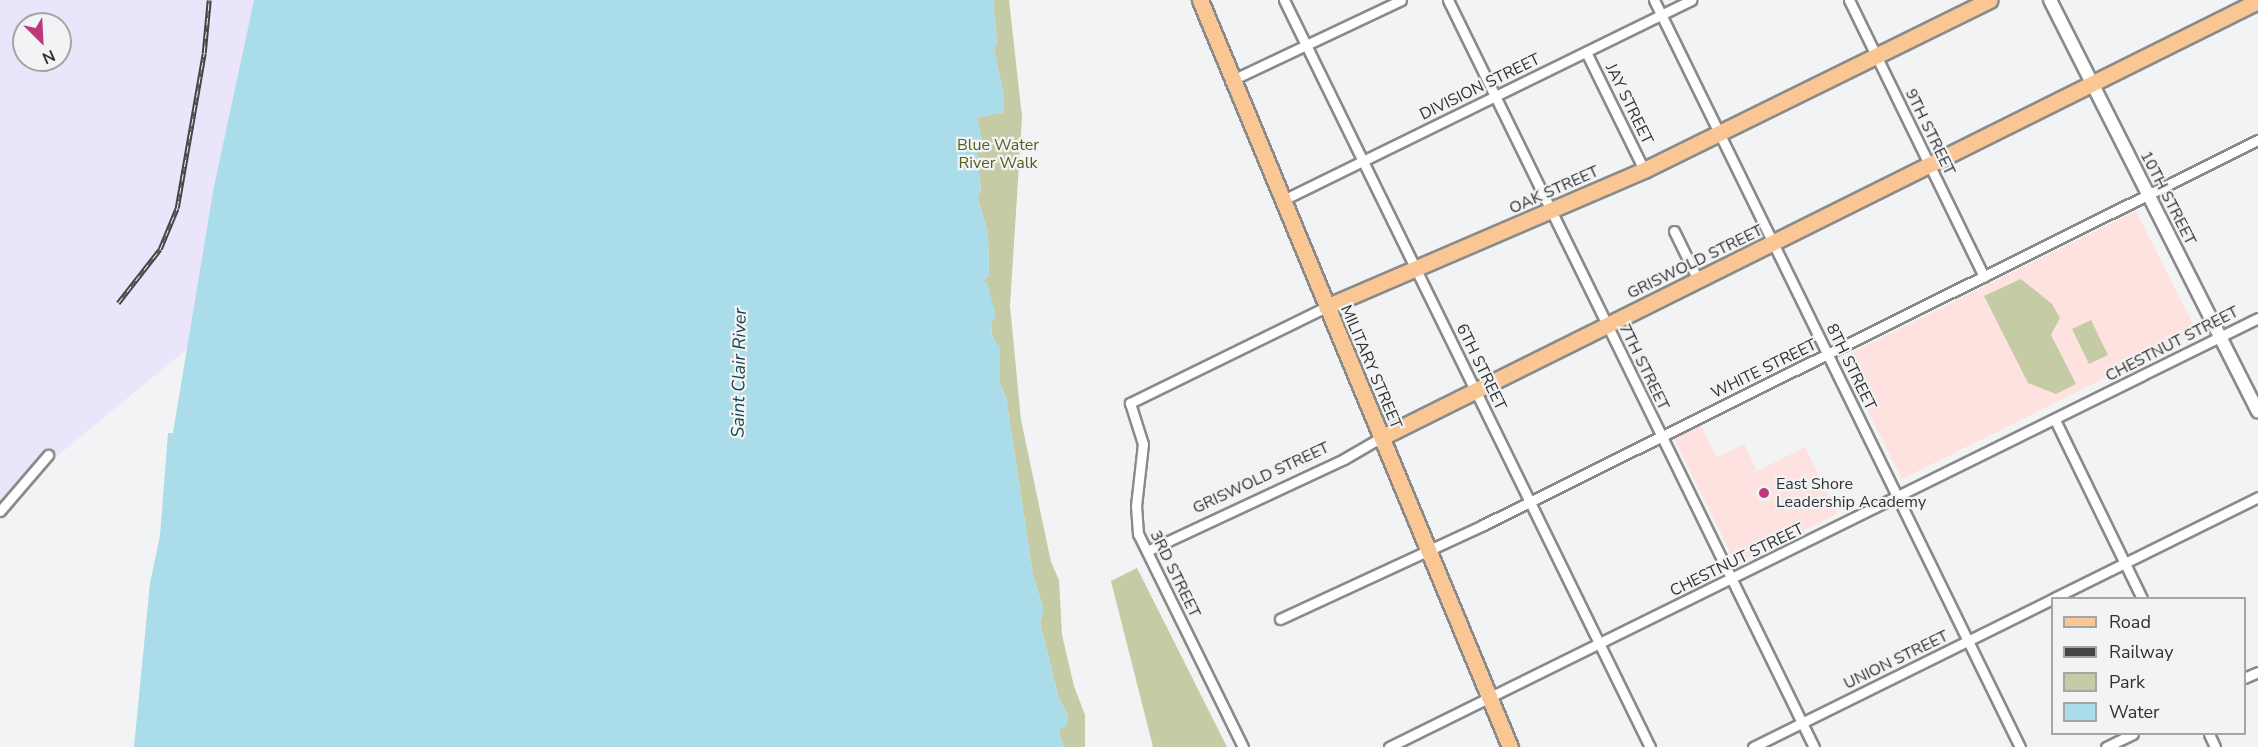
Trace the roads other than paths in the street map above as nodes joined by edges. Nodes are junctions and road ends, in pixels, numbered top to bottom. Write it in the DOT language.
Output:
graph roads {
  1 [pos="1200,0"];
  2 [pos="1284,0"];
  3 [pos="1401,0"];
  4 [pos="1448,0"];
  5 [pos="1654,0"];
  6 [pos="1691,0"];
  7 [pos="1849,0"];
  8 [pos="1989,0"];
  9 [pos="2049,0"];
  10 [pos="2258,2"];
  11 [pos="1661,15"];
  12 [pos="1307,47"];
  13 [pos="1586,52"];
  14 [pos="1876,56"];
  15 [pos="1230,81"];
  16 [pos="2090,86"];
  17 [pos="1495,96"];
  18 [pos="1719,133"];
  19 [pos="2258,140"];
  20 [pos="1363,162"];
  21 [pos="1929,166"];
  22 [pos="1644,170"];
  23 [pos="2147,195"];
  24 [pos="1281,201"];
  25 [pos="1552,211"];
  26 [pos="1674,231"];
  27 [pos="1774,244"];
  28 [pos="1416,270"];
  29 [pos="1984,277"];
  30 [pos="1698,280"];
  31 [pos="1326,307"];
  32 [pos="2258,318"];
  33 [pos="1607,326"];
  34 [pos="2220,336"];
  35 [pos="1828,354"];
  36 [pos="1475,390"];
  37 [pos="1130,403"];
  38 [pos="2258,411"];
  39 [pos="2055,420"];
  40 [pos="1662,436"];
  41 [pos="1382,437"];
  42 [pos="48,455"];
  43 [pos="1898,497"];
  44 [pos="2258,498"];
  45 [pos="1529,501"];
  46 [pos="0,511"];
  47 [pos="1147,551"];
  48 [pos="1428,551"];
  49 [pos="2125,564"];
  50 [pos="1732,579"];
  51 [pos="2057,597"];
  52 [pos="2142,597"];
  53 [pos="2051,600"];
  54 [pos="1280,619"];
  55 [pos="1968,641"];
  56 [pos="1599,644"];
  57 [pos="1490,698"];
  58 [pos="1802,722"];
  59 [pos="2131,735"];
  60 [pos="1243,747"];
  61 [pos="1389,747"];
  62 [pos="1510,747"];
  63 [pos="1650,747"];
  64 [pos="1753,747"];
  65 [pos="1814,747"];
  66 [pos="2020,747"];
  67 [pos="2106,747"];
  1 -- 15 [label="main road, MILITARY STREET"];
  2 -- 12 [label="street, 6TH STREET"];
  3 -- 12 [label="street"];
  4 -- 17 [label="street, 7TH STREET"];
  5 -- 11 [label="street, 8TH STREET"];
  6 -- 11 [label="street, DIVISION STREET"];
  7 -- 14 [label="street, 9TH STREET"];
  8 -- 14 [label="main road, OAK STREET"];
  9 -- 16 [label="street, 10TH STREET"];
  10 -- 16 [label="main road, GRISWOLD STREET"];
  11 -- 13 [label="street, DIVISION STREET"];
  11 -- 18 [label="street, 8TH STREET"];
  12 -- 15 [label="street"];
  12 -- 20 [label="street, 6TH STREET"];
  13 -- 17 [label="street, DIVISION STREET"];
  13 -- 22 [label="street, JAY STREET"];
  14 -- 18 [label="main road, OAK STREET"];
  14 -- 21 [label="street, 9TH STREET"];
  15 -- 24 [label="main road, MILITARY STREET"];
  16 -- 21 [label="main road, GRISWOLD STREET"];
  16 -- 23 [label="street, 10TH STREET"];
  17 -- 20 [label="street, DIVISION STREET"];
  17 -- 25 [label="street, 7TH STREET"];
  18 -- 22 [label="main road, OAK STREET"];
  18 -- 27 [label="street, 8TH STREET"];
  19 -- 23 [label="street, WHITE STREET"];
  20 -- 24 [label="street, DIVISION STREET"];
  20 -- 28 [label="street, 6TH STREET"];
  21 -- 27 [label="main road, GRISWOLD STREET"];
  21 -- 29 [label="street, 9TH STREET"];
  22 -- 25 [label="main road, OAK STREET"];
  23 -- 29 [label="street, WHITE STREET"];
  23 -- 34 [label="street, 10TH STREET"];
  24 -- 31 [label="main road, MILITARY STREET"];
  25 -- 28 [label="main road, OAK STREET"];
  25 -- 33 [label="street, 7TH STREET"];
  26 -- 30 [label="street"];
  27 -- 30 [label="main road, GRISWOLD STREET"];
  27 -- 35 [label="street, 8TH STREET"];
  28 -- 31 [label="main road, OAK STREET"];
  28 -- 36 [label="street, 6TH STREET"];
  29 -- 35 [label="street, WHITE STREET"];
  30 -- 33 [label="main road, GRISWOLD STREET"];
  31 -- 37 [label="street, OAK STREET"];
  31 -- 41 [label="main road, MILITARY STREET"];
  32 -- 34 [label="street, CHESTNUT STREET"];
  33 -- 36 [label="main road, GRISWOLD STREET"];
  33 -- 40 [label="street, 7TH STREET"];
  34 -- 38 [label="street, 10TH STREET"];
  34 -- 39 [label="street, CHESTNUT STREET"];
  35 -- 40 [label="street, WHITE STREET"];
  35 -- 43 [label="street, 8TH STREET"];
  36 -- 41 [label="main road, GRISWOLD STREET"];
  36 -- 45 [label="street, 6TH STREET"];
  37 -- 47 [label="street, 3RD STREET"];
  39 -- 43 [label="street, CHESTNUT STREET"];
  39 -- 49 [label="street"];
  40 -- 45 [label="street, WHITE STREET"];
  40 -- 50 [label="street, 7TH STREET"];
  41 -- 47 [label="street, GRISWOLD STREET"];
  41 -- 48 [label="main road, MILITARY STREET"];
  42 -- 46 [label="street"];
  43 -- 50 [label="street, CHESTNUT STREET"];
  43 -- 55 [label="street, 8TH STREET"];
  44 -- 49 [label="street, UNION STREET"];
  45 -- 48 [label="street, WHITE STREET"];
  45 -- 56 [label="street, 6TH STREET"];
  47 -- 60 [label="street, 3RD STREET"];
  48 -- 54 [label="street, WHITE STREET"];
  48 -- 57 [label="main road, MILITARY STREET"];
  49 -- 51 [label="street, UNION STREET"];
  49 -- 52 [label="street"];
  50 -- 56 [label="street, CHESTNUT STREET"];
  50 -- 58 [label="street, 7TH STREET"];
  53 -- 55 [label="street, UNION STREET"];
  55 -- 58 [label="street, UNION STREET"];
  55 -- 66 [label="street, 8TH STREET"];
  56 -- 57 [label="street, CHESTNUT STREET"];
  56 -- 63 [label="street, 6TH STREET"];
  57 -- 61 [label="street, CHESTNUT STREET"];
  57 -- 62 [label="main road, MILITARY STREET"];
  58 -- 64 [label="street, UNION STREET"];
  58 -- 65 [label="street, 7TH STREET"];
  59 -- 67 [label="street"];
}
